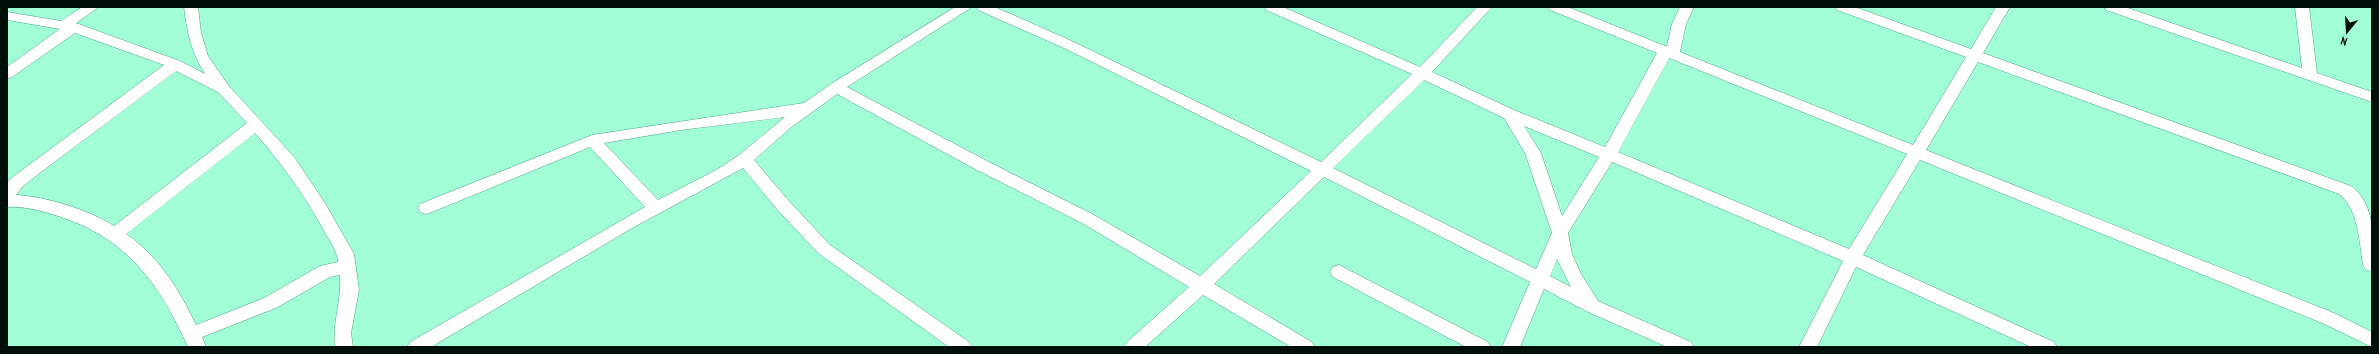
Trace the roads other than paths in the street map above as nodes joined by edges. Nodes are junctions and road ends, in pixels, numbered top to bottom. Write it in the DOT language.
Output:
graph roads {
  1 [pos="92,7"];
  2 [pos="191,7"];
  3 [pos="965,7"];
  4 [pos="983,7"];
  5 [pos="1271,7"];
  6 [pos="1485,7"];
  7 [pos="1555,7"];
  8 [pos="1687,7"];
  9 [pos="1842,7"];
  10 [pos="2003,7"];
  11 [pos="2111,7"];
  12 [pos="2302,7"];
  13 [pos="7,16"];
  14 [pos="68,26"];
  15 [pos="1670,52"];
  16 [pos="1974,55"];
  17 [pos="175,64"];
  18 [pos="1422,73"];
  19 [pos="7,74"];
  20 [pos="2310,75"];
  21 [pos="836,87"];
  22 [pos="223,89"];
  23 [pos="2372,97"];
  24 [pos="808,107"];
  25 [pos="1509,114"];
  26 [pos="256,124"];
  27 [pos="592,140"];
  28 [pos="1915,151"];
  29 [pos="1608,154"];
  30 [pos="745,159"];
  31 [pos="1322,170"];
  32 [pos="7,195"];
  33 [pos="7,201"];
  34 [pos="426,208"];
  35 [pos="656,208"];
  36 [pos="1560,233"];
  37 [pos="115,234"];
  38 [pos="1853,258"];
  39 [pos="2372,265"];
  40 [pos="349,267"];
  41 [pos="1339,272"];
  42 [pos="1541,279"];
  43 [pos="1202,285"];
  44 [pos="1592,306"];
  45 [pos="2372,340"];
  46 [pos="194,341"];
  47 [pos="344,347"];
  48 [pos="416,347"];
  49 [pos="963,347"];
  50 [pos="1133,347"];
  51 [pos="1306,347"];
  52 [pos="1482,347"];
  53 [pos="1511,347"];
  54 [pos="1685,347"];
  55 [pos="1808,347"];
  56 [pos="2048,347"];
  1 -- 14 [label="street"];
  2 -- 22 [label="street"];
  3 -- 21 [label="street"];
  4 -- 31 [label="street"];
  5 -- 18 [label="street"];
  6 -- 18 [label="street"];
  7 -- 15 [label="street"];
  8 -- 15 [label="street"];
  9 -- 16 [label="street"];
  10 -- 16 [label="street"];
  11 -- 20 [label="street"];
  12 -- 20 [label="street"];
  13 -- 14 [label="street"];
  14 -- 17 [label="street"];
  14 -- 19 [label="street"];
  15 -- 28 [label="street"];
  15 -- 29 [label="street"];
  16 -- 28 [label="street"];
  16 -- 39 [label="street"];
  17 -- 22 [label="street"];
  17 -- 32 [label="street"];
  18 -- 25 [label="street"];
  18 -- 31 [label="street"];
  20 -- 23 [label="street"];
  21 -- 24 [label="street"];
  21 -- 43 [label="street"];
  22 -- 26 [label="street"];
  24 -- 27 [label="street"];
  24 -- 30 [label="street"];
  25 -- 29 [label="street"];
  25 -- 36 [label="street"];
  26 -- 37 [label="street"];
  26 -- 40 [label="street"];
  27 -- 34 [label="street"];
  27 -- 35 [label="street"];
  28 -- 38 [label="street"];
  28 -- 45 [label="street"];
  29 -- 36 [label="street"];
  29 -- 38 [label="street"];
  30 -- 35 [label="street"];
  30 -- 49 [label="street"];
  31 -- 42 [label="street"];
  31 -- 43 [label="street"];
  33 -- 37 [label="street"];
  35 -- 48 [label="street"];
  36 -- 42 [label="street"];
  36 -- 44 [label="street"];
  37 -- 46 [label="street"];
  38 -- 55 [label="street"];
  38 -- 56 [label="street"];
  40 -- 46 [label="street"];
  40 -- 47 [label="street"];
  41 -- 52 [label="street"];
  42 -- 44 [label="street"];
  42 -- 53 [label="street"];
  43 -- 50 [label="street"];
  43 -- 51 [label="street"];
  44 -- 54 [label="street"];
}
